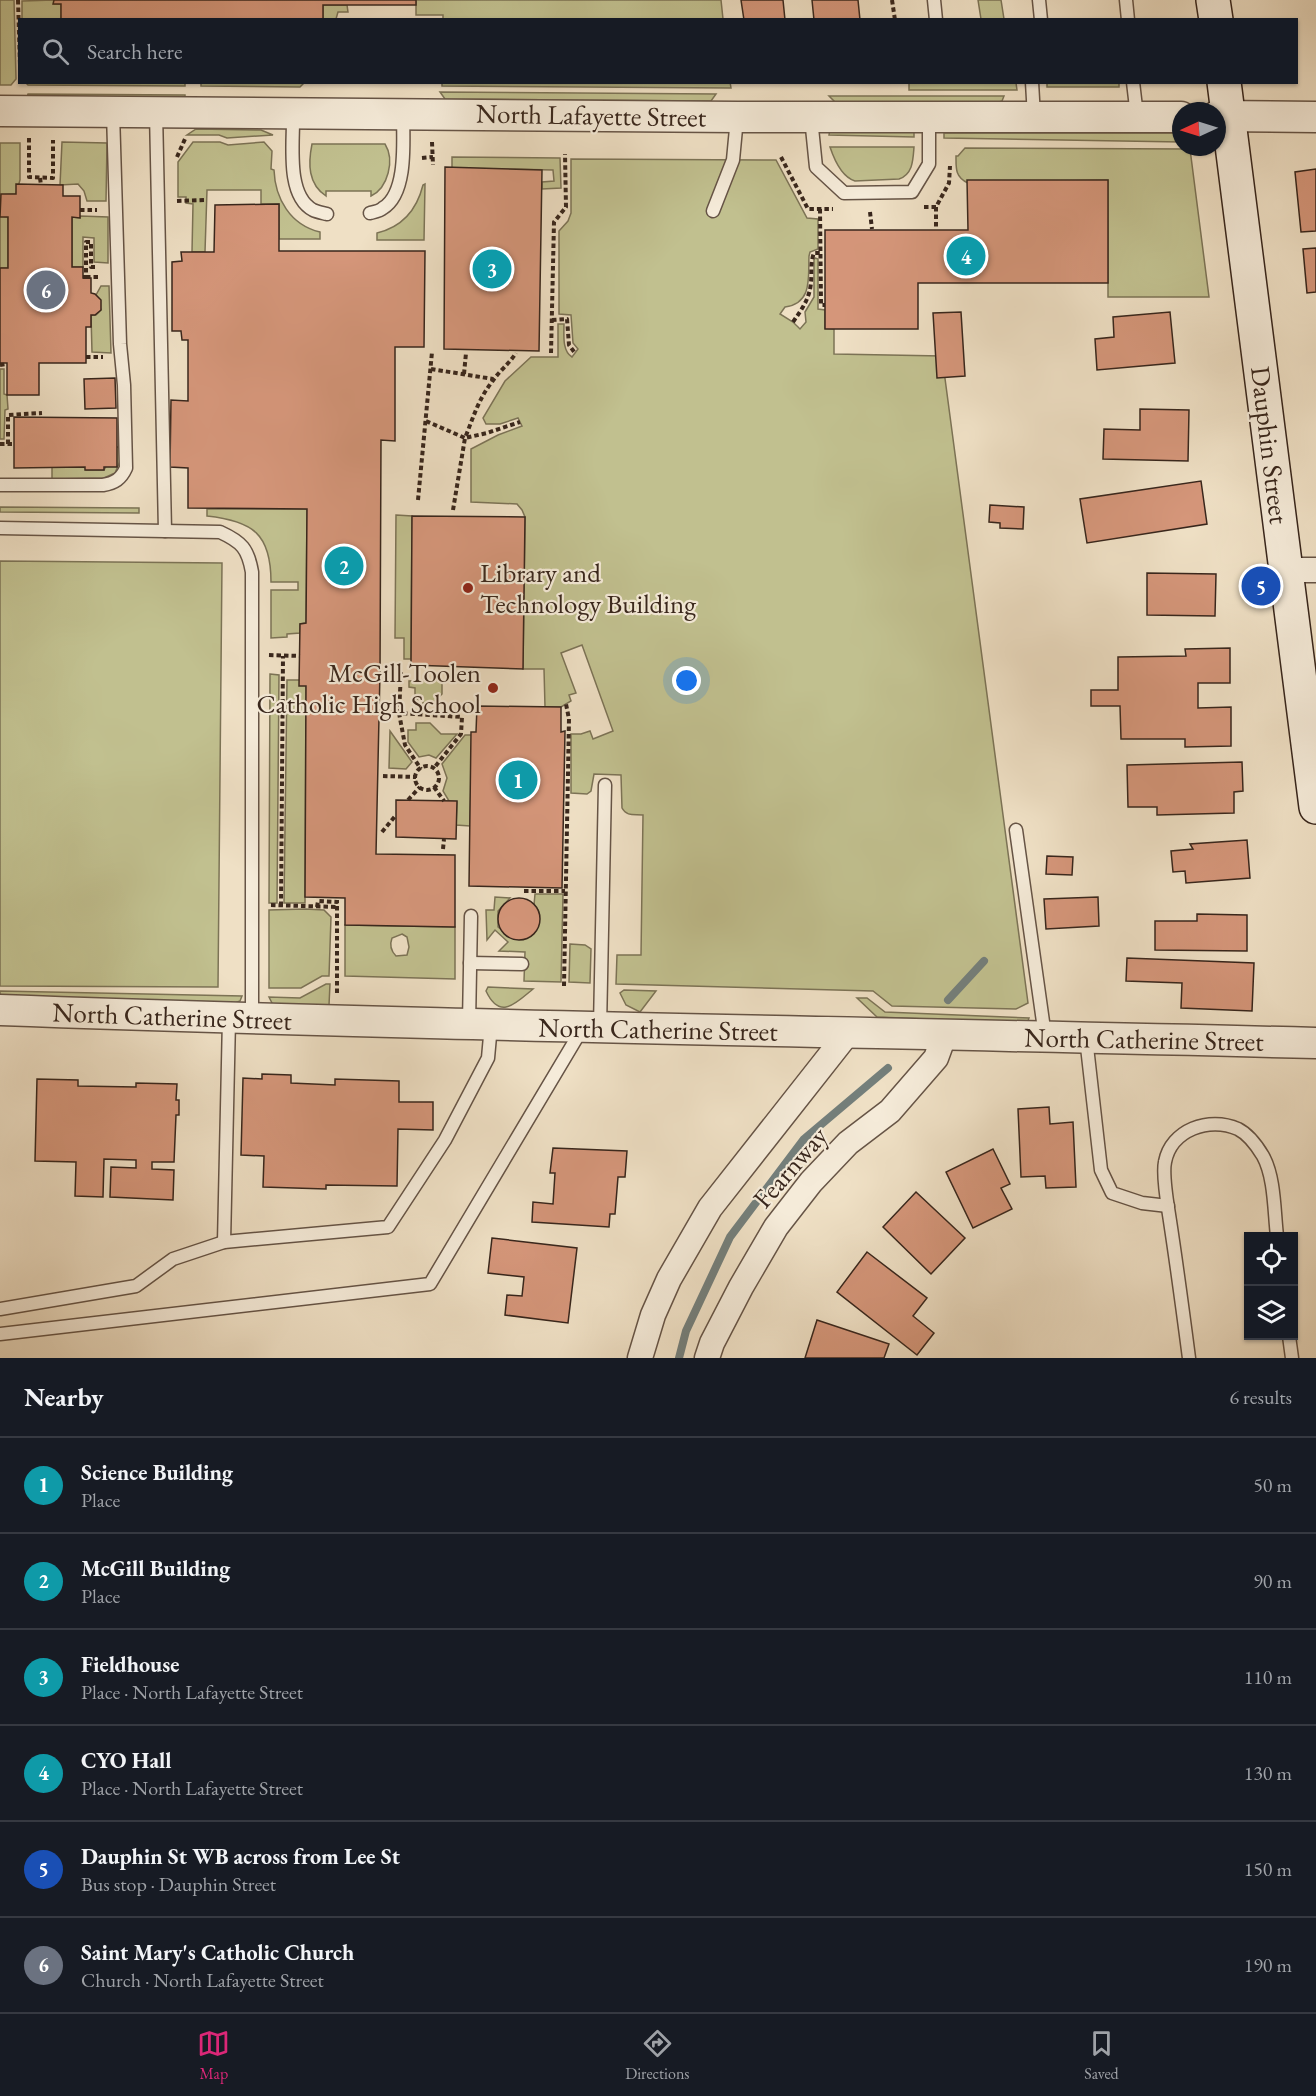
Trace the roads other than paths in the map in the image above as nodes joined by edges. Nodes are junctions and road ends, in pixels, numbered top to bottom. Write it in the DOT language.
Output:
graph roads {
  1 [pos="934,0"];
  2 [pos="1039,0"];
  3 [pos="1126,0"];
  4 [pos="1213,0"];
  5 [pos="936,18"];
  6 [pos="1041,18"];
  7 [pos="1128,18"];
  8 [pos="1216,18"];
  9 [pos="1032,84"];
  10 [pos="1134,84"];
  11 [pos="1224,84"];
  12 [pos="1223,102"];
  13 [pos="0,111"];
  14 [pos="112,111"];
  15 [pos="156,111"];
  16 [pos="293,112"];
  17 [pos="403,112"];
  18 [pos="1226,116"];
  19 [pos="737,117"];
  20 [pos="810,117"];
  21 [pos="929,117"];
  22 [pos="1172,117"];
  23 [pos="1316,117"];
  24 [pos="1034,118"];
  25 [pos="1137,118"];
  26 [pos="1226,133"];
  27 [pos="713,211"];
  28 [pos="370,213"];
  29 [pos="327,214"];
  30 [pos="0,485"];
  31 [pos="0,528"];
  32 [pos="165,531"];
  33 [pos="1301,570"];
  34 [pos="605,785"];
  35 [pos="1316,807"];
  36 [pos="1016,830"];
  37 [pos="471,916"];
  38 [pos="470,963"];
  39 [pos="522,964"];
  40 [pos="0,1010"];
  41 [pos="240,1018"];
  42 [pos="480,1025"];
  43 [pos="591,1028"];
  44 [pos="847,1034"];
  45 [pos="944,1036"];
  46 [pos="1045,1036"];
  47 [pos="1086,1038"];
  48 [pos="1316,1043"];
  49 [pos="1168,1206"];
  50 [pos="1276,1232"];
  51 [pos="224,1242"];
  52 [pos="0,1309"];
  53 [pos="0,1334"];
  54 [pos="1290,1340"];
  55 [pos="640,1358"];
  56 [pos="707,1358"];
  57 [pos="1189,1358"];
  58 [pos="1292,1358"];
  1 -- 5 [label="lane"];
  2 -- 6 [label="lane"];
  3 -- 7 [label="lane"];
  4 -- 8 [label="main road"];
  9 -- 24 [label="lane"];
  10 -- 25 [label="lane"];
  11 -- 12 [label="main road, Dauphin Street"];
  13 -- 14 [label="street, North Lafayette Street"];
  14 -- 15 [label="street, North Lafayette Street"];
  14 -- 30 [label="lane"];
  15 -- 16 [label="street, North Lafayette Street"];
  15 -- 32 [label="lane"];
  16 -- 17 [label="street, North Lafayette Street"];
  16 -- 29 [label="lane"];
  17 -- 19 [label="street, North Lafayette Street"];
  17 -- 28 [label="lane"];
  18 -- 23 [label="street"];
  19 -- 20 [label="street, North Lafayette Street"];
  19 -- 27 [label="lane"];
  20 -- 21 [label="street, North Lafayette Street"];
  20 -- 21 [label="lane"];
  21 -- 24 [label="street, North Lafayette Street"];
  22 -- 25 [label="street, North Lafayette Street"];
  24 -- 25 [label="street, North Lafayette Street"];
  26 -- 33 [label="main road, Dauphin Street"];
  31 -- 32 [label="lane"];
  32 -- 41 [label="lane"];
  33 -- 35 [label="main road, Dauphin Street"];
  34 -- 43 [label="lane"];
  36 -- 46 [label="lane"];
  37 -- 38 [label="lane"];
  38 -- 39 [label="lane"];
  38 -- 42 [label="lane"];
  40 -- 41 [label="street, North Catherine Street"];
  41 -- 42 [label="street, North Catherine Street"];
  41 -- 51 [label="lane"];
  42 -- 43 [label="street, North Catherine Street"];
  42 -- 51 [label="lane"];
  43 -- 44 [label="street, North Catherine Street"];
  43 -- 53 [label="lane"];
  44 -- 45 [label="street, North Catherine Street"];
  44 -- 55 [label="street, Fearnway"];
  45 -- 46 [label="street, North Catherine Street"];
  45 -- 56 [label="street, Fearnway"];
  46 -- 47 [label="street, North Catherine Street"];
  47 -- 48 [label="street, North Catherine Street"];
  47 -- 49 [label="lane"];
  49 -- 50 [label="lane"];
  49 -- 57 [label="lane"];
  51 -- 52 [label="lane"];
  54 -- 58 [label="lane"];
}
